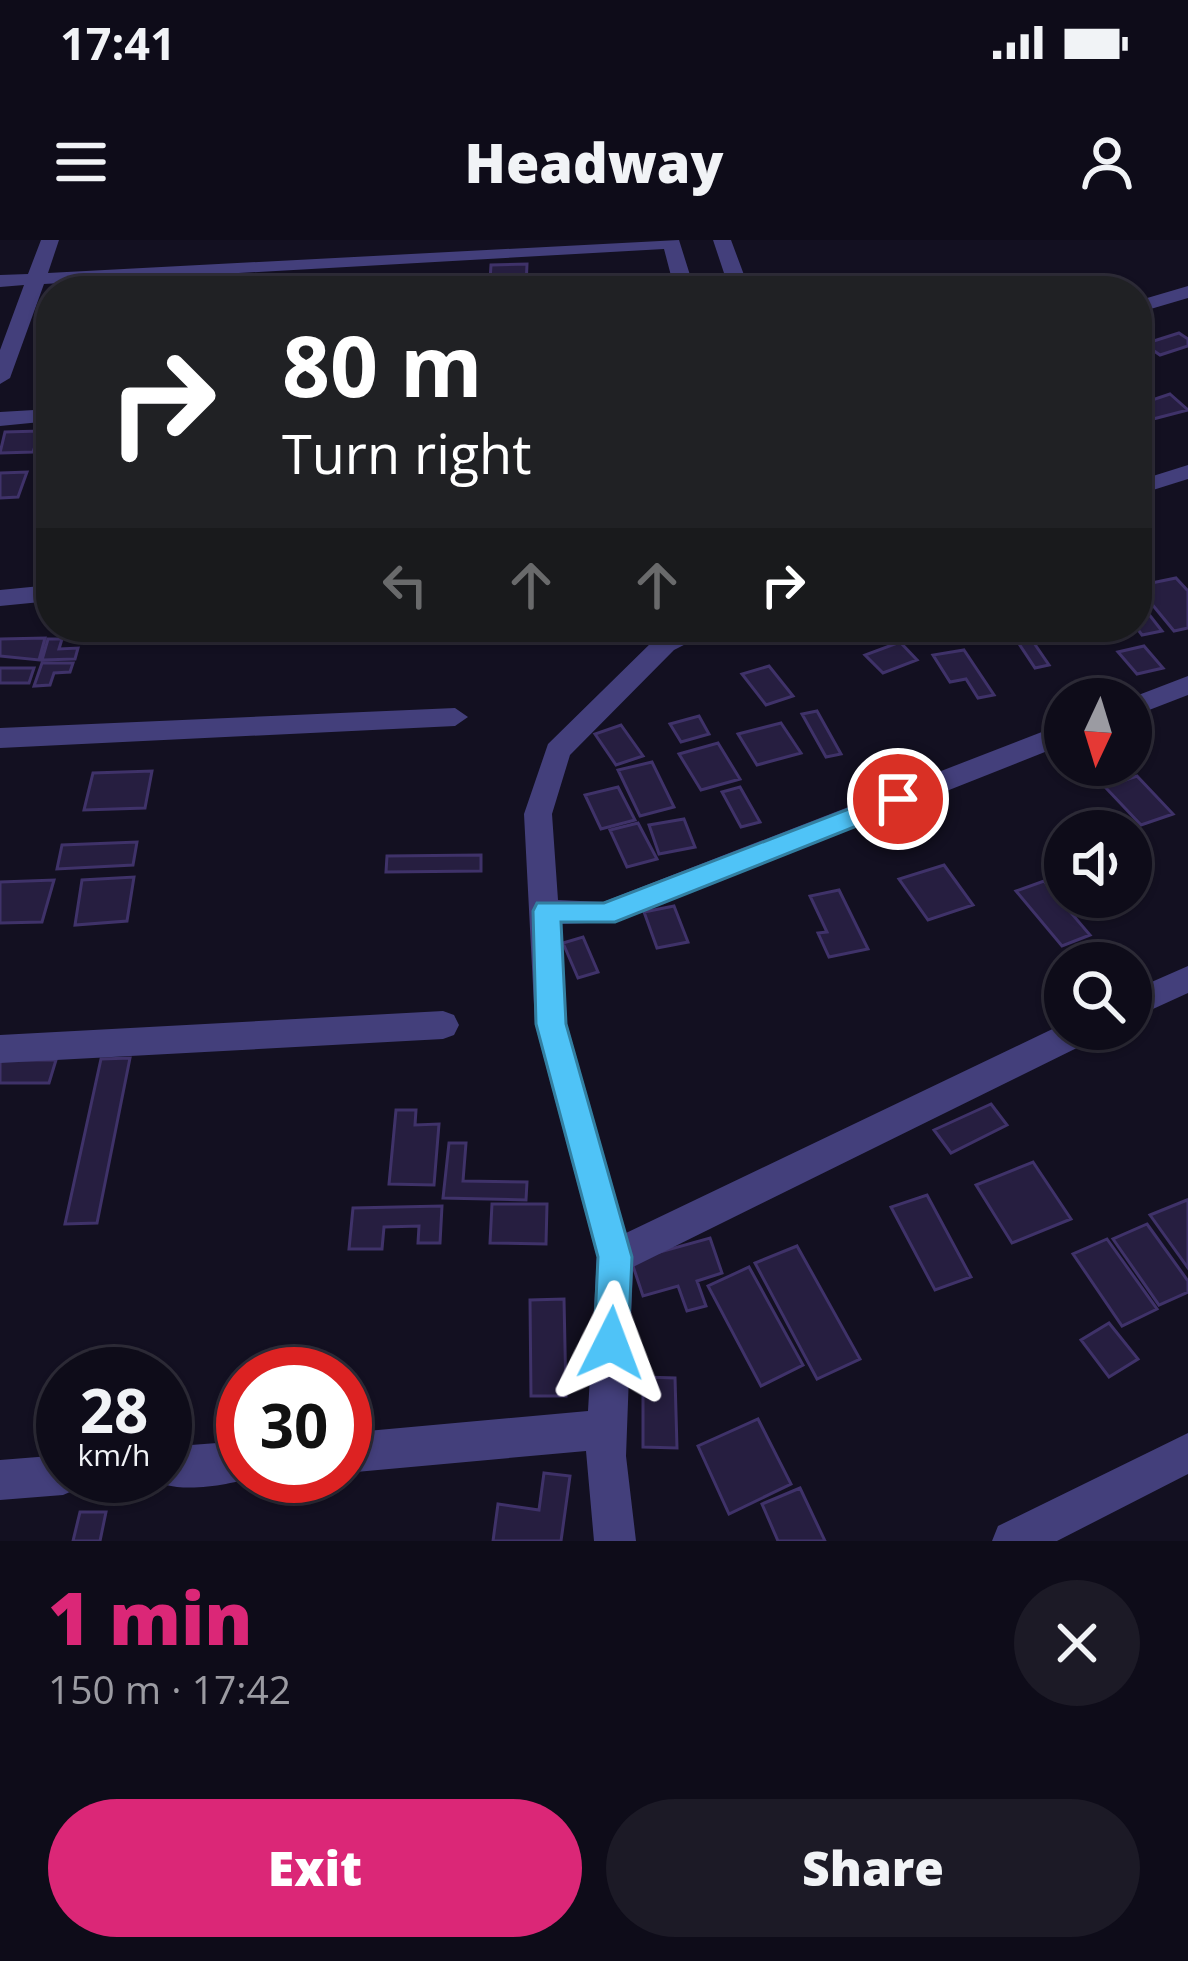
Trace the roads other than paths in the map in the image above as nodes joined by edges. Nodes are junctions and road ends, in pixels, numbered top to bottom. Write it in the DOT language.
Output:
graph roads {
  1 [pos="50,240"];
  2 [pos="696,240"];
  3 [pos="722,240"];
  4 [pos="672,243"];
  5 [pos="36,276"];
  6 [pos="88,276"];
  7 [pos="681,276"];
  8 [pos="735,276"];
  9 [pos="35,279"];
  10 [pos="0,281"];
  11 [pos="1188,292"];
  12 [pos="1152,303"];
  13 [pos="0,378"];
  14 [pos="36,416"];
  15 [pos="0,418"];
  16 [pos="1188,472"];
  17 [pos="1152,483"];
  18 [pos="36,594"];
  19 [pos="0,598"];
  20 [pos="668,642"];
  21 [pos="1188,685"];
  22 [pos="1152,700"];
  23 [pos="455,717"];
  24 [pos="0,738"];
  25 [pos="1044,742"];
  26 [pos="547,911"];
  27 [pos="1188,979"];
  28 [pos="1152,996"];
  29 [pos="443,1024"];
  30 [pos="1044,1048"];
  31 [pos="0,1049"];
  32 [pos="615,1257"];
  33 [pos="607,1429"];
  34 [pos="372,1451"];
  35 [pos="1188,1453"];
  36 [pos="36,1477"];
  37 [pos="0,1480"];
  38 [pos="615,1541"];
  39 [pos="1013,1541"];
  1 -- 5 [label="street"];
  2 -- 4 [label="street"];
  3 -- 8 [label="street"];
  4 -- 6 [label="street"];
  4 -- 7 [label="street"];
  9 -- 10 [label="street"];
  9 -- 13 [label="street"];
  11 -- 12 [label="street"];
  14 -- 15 [label="street"];
  16 -- 17 [label="street"];
  18 -- 19 [label="street"];
  20 -- 26 [label="street"];
  21 -- 22 [label="street"];
  23 -- 24 [label="street"];
  25 -- 26 [label="street"];
  26 -- 32 [label="street"];
  27 -- 28 [label="street"];
  29 -- 31 [label="street"];
  30 -- 32 [label="street"];
  32 -- 33 [label="street"];
  33 -- 34 [label="street"];
  33 -- 38 [label="street"];
  35 -- 39 [label="street"];
  36 -- 37 [label="street"];
}
